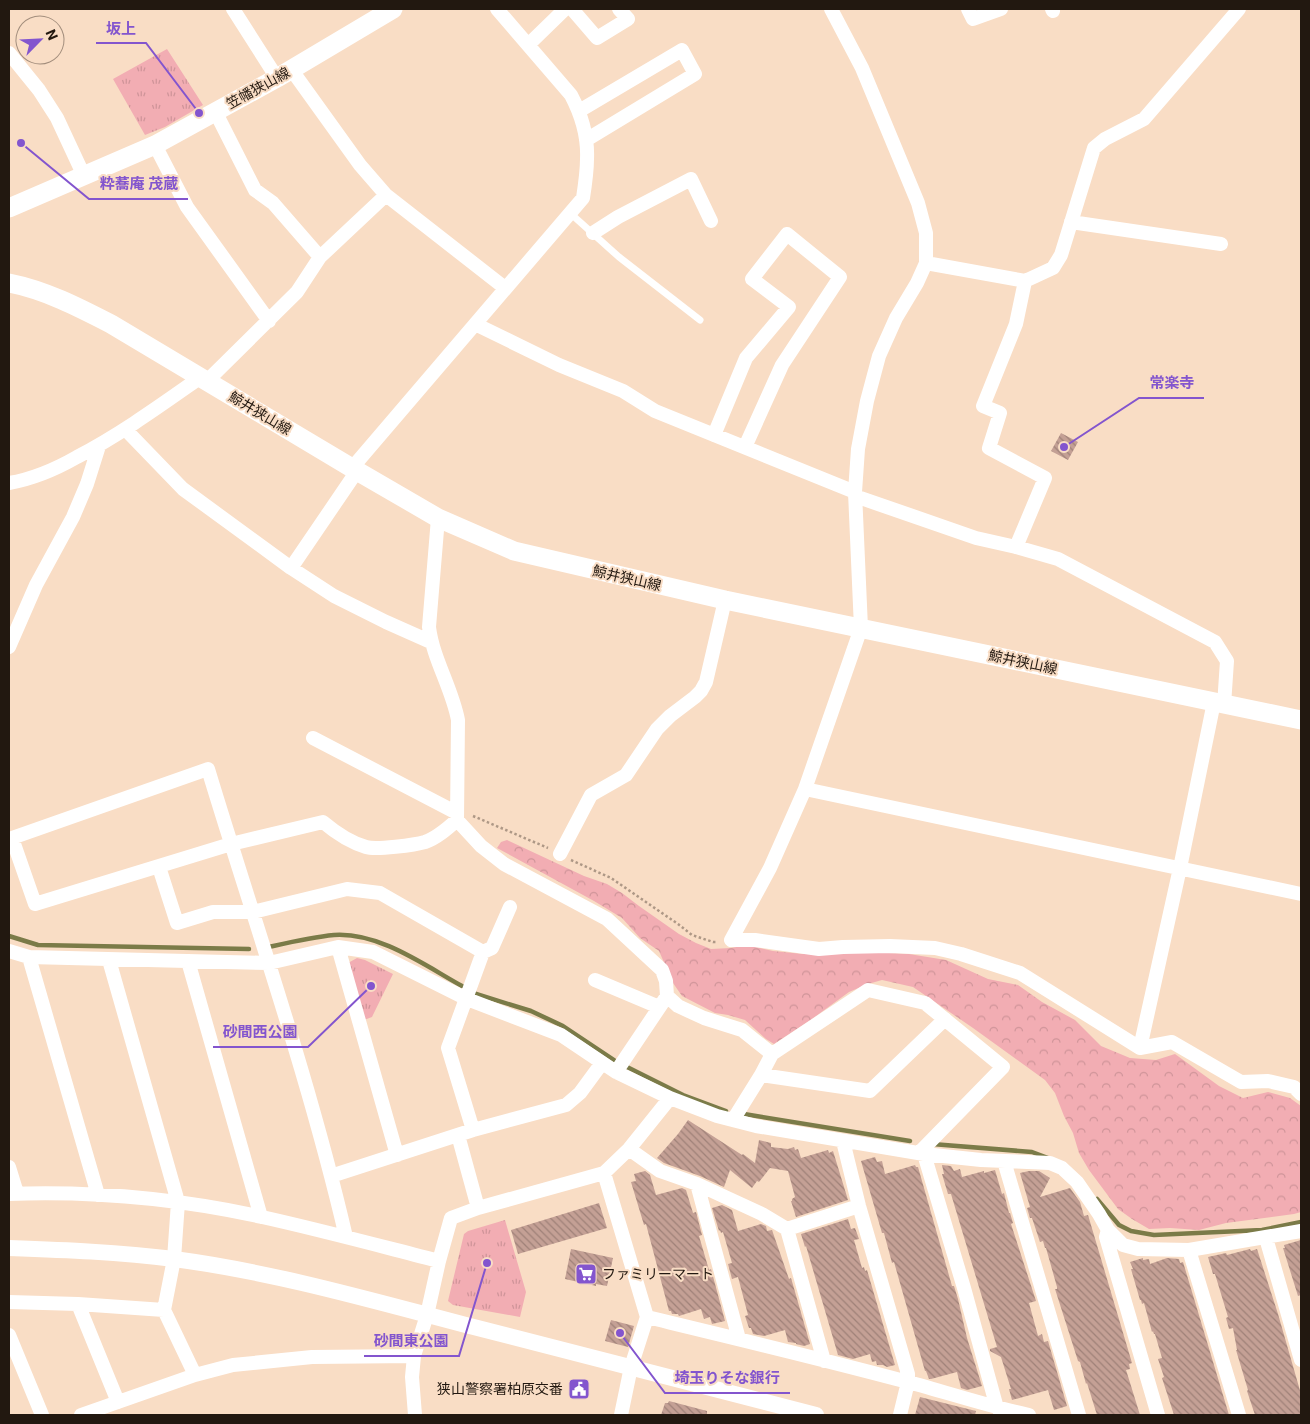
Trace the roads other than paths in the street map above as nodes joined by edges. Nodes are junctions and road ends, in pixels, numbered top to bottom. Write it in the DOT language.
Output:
graph roads {
  1 [pos="233,9"];
  2 [pos="393,9"];
  3 [pos="497,9"];
  4 [pos="565,9"];
  5 [pos="572,9"];
  6 [pos="620,9"];
  7 [pos="968,9"];
  8 [pos="1001,9"];
  9 [pos="1239,9"];
  10 [pos="836,11"];
  11 [pos="528,46"];
  12 [pos="9,53"];
  13 [pos="284,73"];
  14 [pos="215,111"];
  15 [pos="579,111"];
  16 [pos="586,140"];
  17 [pos="154,145"];
  18 [pos="84,176"];
  19 [pos="386,195"];
  20 [pos="9,208"];
  21 [pos="570,213"];
  22 [pos="710,221"];
  23 [pos="1071,222"];
  24 [pos="593,233"];
  25 [pos="1221,244"];
  26 [pos="320,257"];
  27 [pos="926,262"];
  28 [pos="1025,281"];
  29 [pos="9,282"];
  30 [pos="505,288"];
  31 [pos="700,320"];
  32 [pos="269,321"];
  33 [pos="475,324"];
  34 [pos="204,379"];
  35 [pos="125,430"];
  36 [pos="714,435"];
  37 [pos="99,446"];
  38 [pos="745,447"];
  39 [pos="354,470"];
  40 [pos="9,483"];
  41 [pos="855,494"];
  42 [pos="438,518"];
  43 [pos="1016,547"];
  44 [pos="291,568"];
  45 [pos="725,600"];
  46 [pos="861,628"];
  47 [pos="431,642"];
  48 [pos="9,647"];
  49 [pos="1219,703"];
  50 [pos="1301,720"];
  51 [pos="313,738"];
  52 [pos="805,789"];
  53 [pos="457,816"];
  54 [pos="11,839"];
  55 [pos="231,844"];
  56 [pos="560,854"];
  57 [pos="159,867"];
  58 [pos="1180,868"];
  59 [pos="1301,894"];
  60 [pos="510,907"];
  61 [pos="253,912"];
  62 [pos="338,947"];
  63 [pos="9,951"];
  64 [pos="483,952"];
  65 [pos="29,957"];
  66 [pos="109,960"];
  67 [pos="188,961"];
  68 [pos="269,962"];
  69 [pos="595,980"];
  70 [pos="467,999"];
  71 [pos="663,1002"];
  72 [pos="945,1019"];
  73 [pos="1140,1048"];
  74 [pos="772,1054"];
  75 [pos="602,1063"];
  76 [pos="616,1072"];
  77 [pos="761,1075"];
  78 [pos="1301,1094"];
  79 [pos="670,1098"];
  80 [pos="733,1120"];
  81 [pos="473,1130"];
  82 [pos="458,1135"];
  83 [pos="843,1141"];
  84 [pos="629,1149"];
  85 [pos="921,1153"];
  86 [pos="397,1155"];
  87 [pos="1004,1161"];
  88 [pos="9,1168"];
  89 [pos="604,1172"];
  90 [pos="331,1176"];
  91 [pos="697,1184"];
  92 [pos="13,1194"];
  93 [pos="98,1195"];
  94 [pos="178,1202"];
  95 [pos="859,1206"];
  96 [pos="478,1208"];
  97 [pos="260,1217"];
  98 [pos="788,1229"];
  99 [pos="1108,1230"];
  100 [pos="1301,1231"];
  101 [pos="346,1237"];
  102 [pos="1266,1238"];
  103 [pos="9,1248"];
  104 [pos="1189,1250"];
  105 [pos="174,1259"];
  106 [pos="439,1261"];
  107 [pos="9,1302"];
  108 [pos="78,1304"];
  109 [pos="164,1310"];
  110 [pos="427,1315"];
  111 [pos="647,1317"];
  112 [pos="9,1335"];
  113 [pos="739,1339"];
  114 [pos="414,1356"];
  115 [pos="1301,1360"];
  116 [pos="824,1361"];
  117 [pos="631,1367"];
  118 [pos="195,1375"];
  119 [pos="908,1382"];
  120 [pos="118,1402"];
  121 [pos="997,1408"];
  122 [pos="42,1415"];
  123 [pos="81,1415"];
  124 [pos="415,1415"];
  125 [pos="621,1415"];
  126 [pos="816,1415"];
  127 [pos="900,1415"];
  128 [pos="1029,1415"];
  129 [pos="1079,1415"];
  130 [pos="1158,1415"];
  131 [pos="1238,1415"];
  1 -- 13 [label="street"];
  2 -- 13 [label="main road, 笠幡狭山線"];
  3 -- 11 [label="street"];
  4 -- 11 [label="street"];
  5 -- 6 [label="street"];
  7 -- 8 [label="street"];
  9 -- 23 [label="street"];
  10 -- 27 [label="street"];
  11 -- 15 [label="street"];
  12 -- 18 [label="street"];
  13 -- 14 [label="main road, 笠幡狭山線"];
  13 -- 19 [label="street"];
  14 -- 17 [label="main road, 笠幡狭山線"];
  14 -- 26 [label="street"];
  15 -- 16 [label="street"];
  15 -- 16 [label="street"];
  16 -- 21 [label="street"];
  17 -- 18 [label="main road, 笠幡狭山線"];
  17 -- 32 [label="street"];
  18 -- 20 [label="main road, 笠幡狭山線"];
  19 -- 26 [label="street"];
  19 -- 30 [label="street"];
  21 -- 24 [label="lane"];
  21 -- 30 [label="street"];
  22 -- 24 [label="street"];
  23 -- 25 [label="street"];
  23 -- 28 [label="street"];
  24 -- 31 [label="lane"];
  26 -- 32 [label="street"];
  27 -- 28 [label="street"];
  27 -- 41 [label="street"];
  28 -- 43 [label="street"];
  29 -- 34 [label="main road, 鯨井狭山線"];
  30 -- 33 [label="street"];
  32 -- 34 [label="street"];
  33 -- 36 [label="street"];
  33 -- 39 [label="street"];
  34 -- 35 [label="street"];
  34 -- 39 [label="main road, 鯨井狭山線"];
  35 -- 37 [label="street"];
  35 -- 44 [label="street"];
  36 -- 38 [label="street"];
  36 -- 38 [label="street"];
  37 -- 40 [label="street"];
  37 -- 48 [label="street"];
  38 -- 41 [label="street"];
  39 -- 42 [label="main road, 鯨井狭山線"];
  39 -- 44 [label="street"];
  41 -- 43 [label="street"];
  41 -- 46 [label="street"];
  42 -- 45 [label="main road, 鯨井狭山線"];
  42 -- 47 [label="street"];
  43 -- 49 [label="street"];
  44 -- 47 [label="street"];
  45 -- 46 [label="main road, 鯨井狭山線"];
  45 -- 56 [label="street"];
  46 -- 49 [label="main road, 鯨井狭山線"];
  46 -- 52 [label="street"];
  47 -- 53 [label="street"];
  49 -- 50 [label="main road, 鯨井狭山線"];
  49 -- 58 [label="street"];
  51 -- 53 [label="street"];
  52 -- 58 [label="street"];
  52 -- 73 [label="street"];
  53 -- 55 [label="street"];
  53 -- 71 [label="street"];
  54 -- 55 [label="street"];
  54 -- 57 [label="street"];
  55 -- 57 [label="street"];
  55 -- 61 [label="street"];
  57 -- 61 [label="street"];
  58 -- 59 [label="street"];
  58 -- 73 [label="street"];
  60 -- 64 [label="street"];
  61 -- 64 [label="street"];
  61 -- 68 [label="street"];
  62 -- 68 [label="street"];
  62 -- 70 [label="street"];
  62 -- 86 [label="street"];
  63 -- 65 [label="street"];
  64 -- 70 [label="street"];
  65 -- 66 [label="street"];
  65 -- 93 [label="street"];
  66 -- 67 [label="street"];
  66 -- 94 [label="street"];
  67 -- 68 [label="street"];
  67 -- 97 [label="street"];
  68 -- 90 [label="street"];
  69 -- 71 [label="street"];
  70 -- 75 [label="street"];
  70 -- 81 [label="street"];
  71 -- 74 [label="street"];
  71 -- 76 [label="street"];
  72 -- 74 [label="street"];
  72 -- 77 [label="street"];
  72 -- 85 [label="street"];
  73 -- 78 [label="street"];
  74 -- 77 [label="street"];
  75 -- 76 [label="street"];
  75 -- 81 [label="street"];
  76 -- 79 [label="street"];
  77 -- 80 [label="street"];
  79 -- 80 [label="street"];
  79 -- 84 [label="street"];
  80 -- 83 [label="street"];
  81 -- 82 [label="street"];
  82 -- 86 [label="street"];
  82 -- 96 [label="street"];
  83 -- 85 [label="street"];
  83 -- 95 [label="street"];
  84 -- 89 [label="street"];
  84 -- 91 [label="street"];
  85 -- 87 [label="street"];
  85 -- 121 [label="street"];
  86 -- 90 [label="street"];
  87 -- 99 [label="street"];
  87 -- 129 [label="street"];
  88 -- 92 [label="street"];
  89 -- 96 [label="street"];
  89 -- 111 [label="street"];
  90 -- 101 [label="street"];
  91 -- 98 [label="street"];
  91 -- 113 [label="street"];
  92 -- 93 [label="street"];
  93 -- 94 [label="street"];
  94 -- 97 [label="street"];
  94 -- 105 [label="street"];
  95 -- 98 [label="street"];
  95 -- 119 [label="street"];
  96 -- 106 [label="street"];
  97 -- 101 [label="street"];
  98 -- 116 [label="street"];
  99 -- 104 [label="street"];
  99 -- 130 [label="street"];
  100 -- 102 [label="street"];
  101 -- 106 [label="street"];
  102 -- 104 [label="street"];
  102 -- 115 [label="street"];
  103 -- 105 [label="street"];
  104 -- 131 [label="street"];
  105 -- 109 [label="street"];
  105 -- 110 [label="street"];
  106 -- 110 [label="street"];
  107 -- 108 [label="street"];
  108 -- 109 [label="street"];
  108 -- 120 [label="street"];
  109 -- 118 [label="street"];
  110 -- 114 [label="street"];
  110 -- 117 [label="street"];
  111 -- 113 [label="street"];
  111 -- 117 [label="street"];
  112 -- 122 [label="street"];
  113 -- 116 [label="street"];
  114 -- 118 [label="street"];
  114 -- 124 [label="street"];
  116 -- 119 [label="street"];
  117 -- 125 [label="street"];
  117 -- 126 [label="street"];
  118 -- 120 [label="street"];
  119 -- 121 [label="street"];
  119 -- 127 [label="street"];
  120 -- 123 [label="street"];
  121 -- 128 [label="street"];
}
